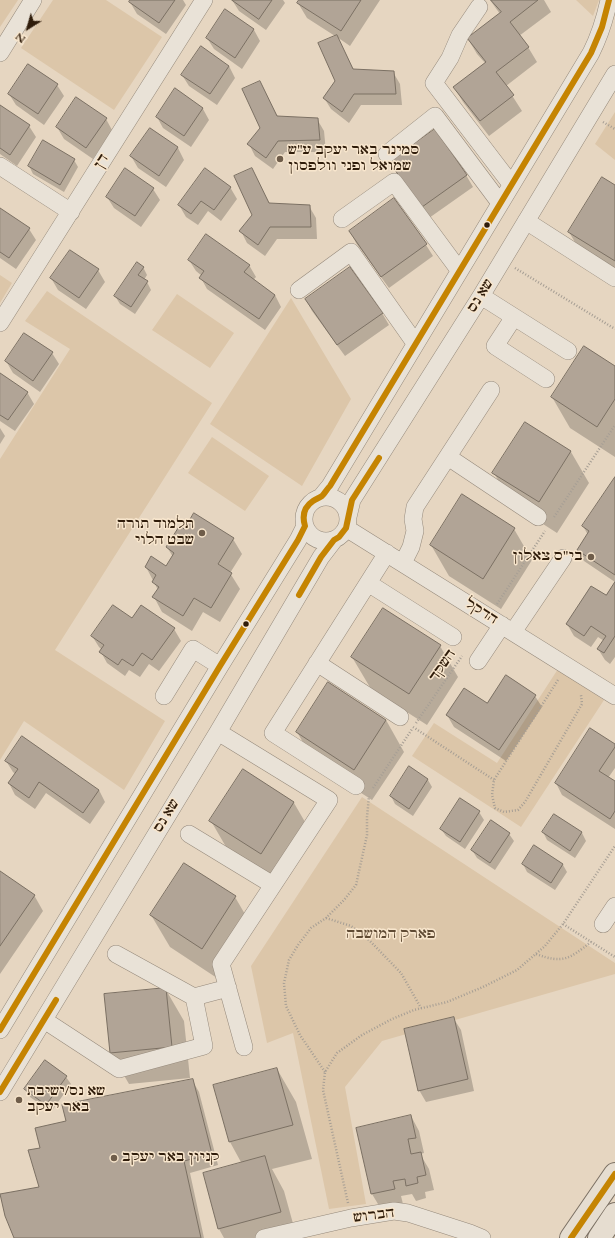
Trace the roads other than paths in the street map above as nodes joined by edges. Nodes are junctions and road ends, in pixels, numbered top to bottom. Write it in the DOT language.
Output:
graph roads {
  1 [pos="33,0"];
  2 [pos="204,0"];
  3 [pos="610,0"];
  4 [pos="479,7"];
  5 [pos="0,53"];
  6 [pos="615,74"];
  7 [pos="387,154"];
  8 [pos="0,166"];
  9 [pos="511,184"];
  10 [pos="500,203"];
  11 [pos="71,212"];
  12 [pos="342,219"];
  13 [pos="526,221"];
  14 [pos="459,270"];
  15 [pos="615,278"];
  16 [pos="299,290"];
  17 [pos="481,296"];
  18 [pos="514,316"];
  19 [pos="0,323"];
  20 [pos="415,343"];
  21 [pos="568,351"];
  22 [pos="546,379"];
  23 [pos="491,390"];
  24 [pos="448,457"];
  25 [pos="320,497"];
  26 [pos="538,517"];
  27 [pos="347,522"];
  28 [pos="304,526"];
  29 [pos="334,540"];
  30 [pos="387,553"];
  31 [pos="563,558"];
  32 [pos="403,563"];
  33 [pos="368,583"];
  34 [pos="508,629"];
  35 [pos="453,637"];
  36 [pos="470,658"];
  37 [pos="317,664"];
  38 [pos="220,666"];
  39 [pos="164,696"];
  40 [pos="615,696"];
  41 [pos="407,722"];
  42 [pos="218,732"];
  43 [pos="356,786"];
  44 [pos="189,834"];
  45 [pos="273,885"];
  46 [pos="615,906"];
  47 [pos="603,924"];
  48 [pos="116,954"];
  49 [pos="228,988"];
  50 [pos="194,997"];
  51 [pos="44,1020"];
  52 [pos="0,1030"];
  53 [pos="244,1047"];
  54 [pos="0,1092"];
  55 [pos="615,1174"];
  56 [pos="615,1214"];
  57 [pos="264,1238"];
  58 [pos="482,1238"];
  59 [pos="571,1238"];
  60 [pos="599,1238"];
  1 -- 5 [label="street"];
  2 -- 11 [label="street, דן"];
  3 -- 9 [label="street"];
  4 -- 9 [label="street"];
  6 -- 13 [label="street, שא נס"];
  7 -- 10 [label="street"];
  8 -- 11 [label="street"];
  9 -- 10 [label="street"];
  10 -- 14 [label="street"];
  11 -- 19 [label="street, דן"];
  12 -- 14 [label="street"];
  13 -- 15 [label="street"];
  13 -- 17 [label="street, שא נס"];
  14 -- 20 [label="street"];
  16 -- 20 [label="street"];
  17 -- 18 [label="street"];
  17 -- 27 [label="street, שא נס"];
  18 -- 21 [label="street"];
  18 -- 22 [label="street"];
  20 -- 25 [label="street"];
  23 -- 24 [label="street"];
  24 -- 26 [label="street"];
  24 -- 32 [label="street"];
  25 -- 27 [label="street"];
  25 -- 28 [label="street"];
  27 -- 29 [label="street"];
  27 -- 30 [label="street, הדקל"];
  28 -- 29 [label="street"];
  28 -- 38 [label="street"];
  29 -- 42 [label="street, שא נס"];
  30 -- 32 [label="street, הדקל"];
  30 -- 33 [label="street"];
  31 -- 34 [label="street"];
  32 -- 34 [label="street, הדקל"];
  33 -- 35 [label="street"];
  33 -- 37 [label="street"];
  34 -- 36 [label="street"];
  34 -- 40 [label="street, הדקל"];
  37 -- 41 [label="street"];
  37 -- 43 [label="street"];
  38 -- 39 [label="street"];
  38 -- 52 [label="street"];
  42 -- 45 [label="street"];
  42 -- 51 [label="street, שא נס"];
  44 -- 45 [label="street"];
  45 -- 49 [label="street"];
  46 -- 47 [label="street"];
  48 -- 50 [label="street"];
  49 -- 50 [label="street"];
  49 -- 53 [label="street"];
  50 -- 51 [label="street"];
  51 -- 54 [label="street, שא נס"];
  55 -- 59 [label="main road"];
  56 -- 60 [label="main road"];
  57 -- 58 [label="street, הברוש"];
}
